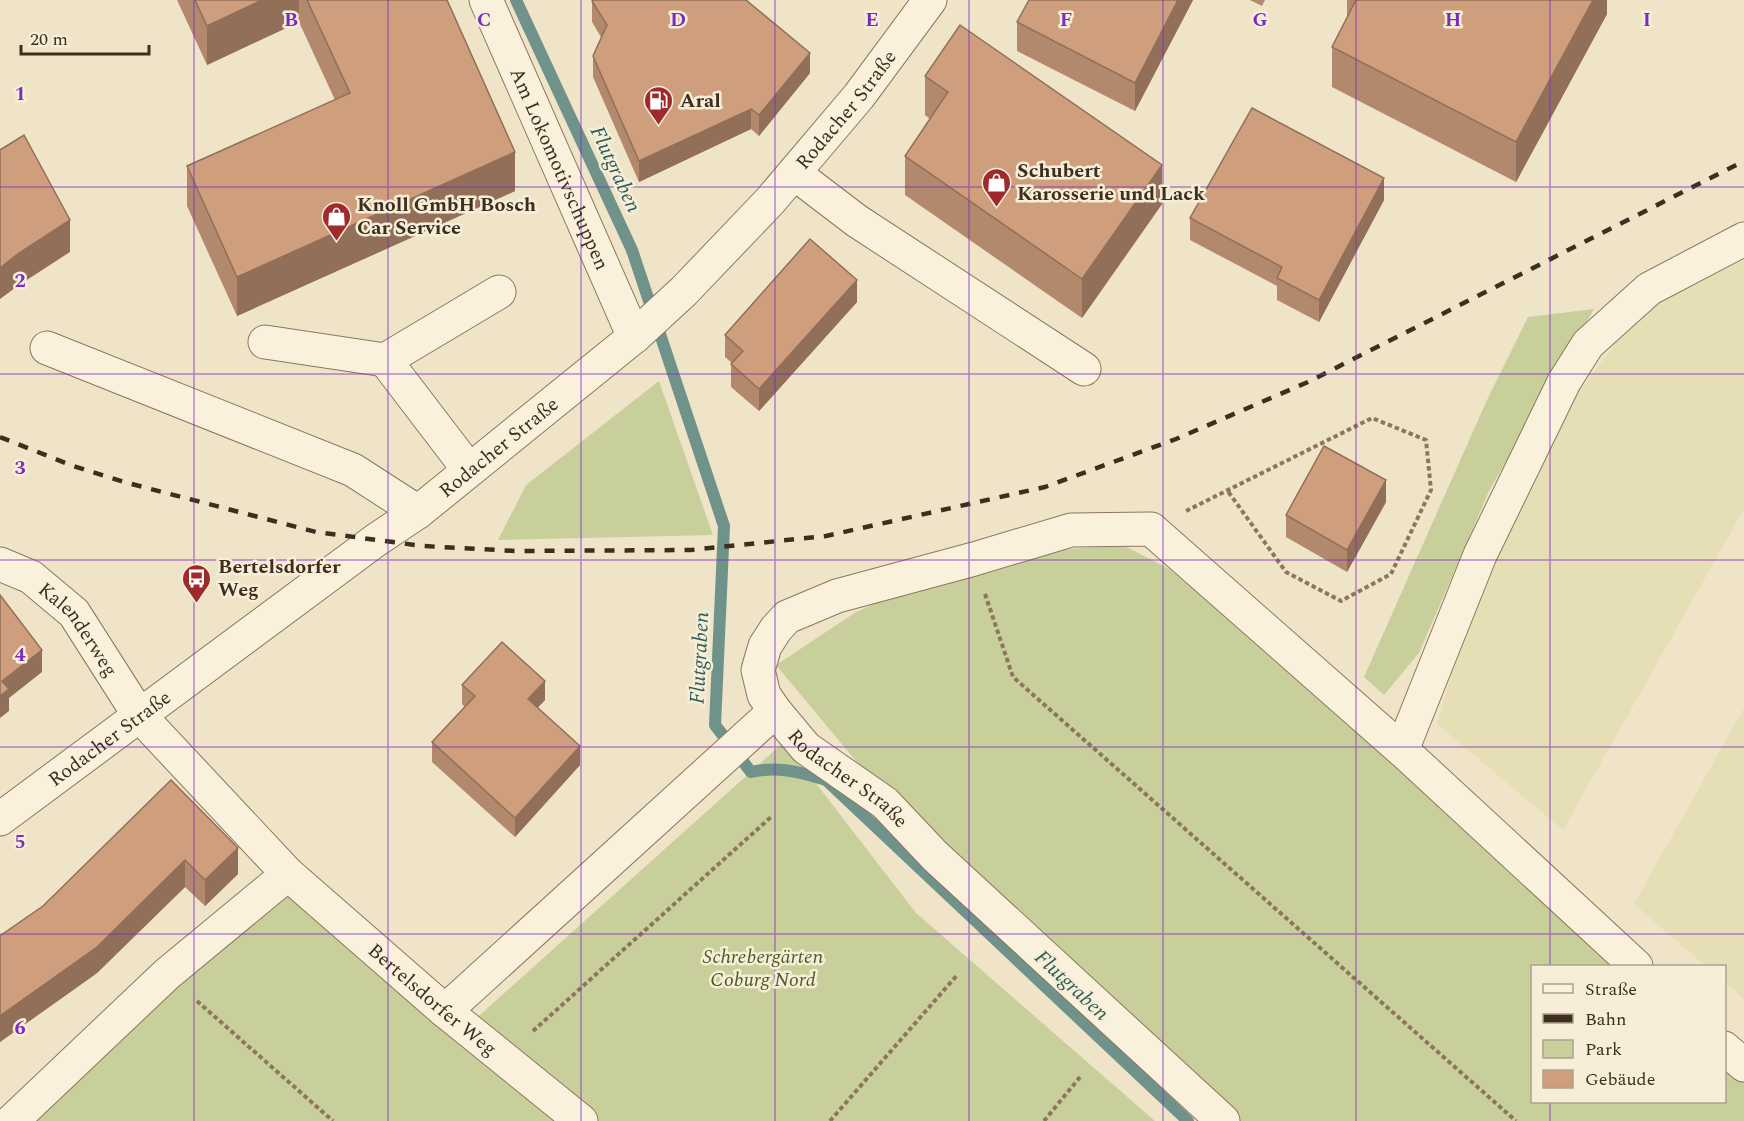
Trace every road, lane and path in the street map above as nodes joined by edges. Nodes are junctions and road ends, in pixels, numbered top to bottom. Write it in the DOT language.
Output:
graph roads {
  1 [pos="486,0"];
  2 [pos="922,3"];
  3 [pos="794,173"];
  4 [pos="1744,239"];
  5 [pos="499,292"];
  6 [pos="639,332"];
  7 [pos="265,342"];
  8 [pos="47,348"];
  9 [pos="385,360"];
  10 [pos="1084,369"];
  11 [pos="469,470"];
  12 [pos="1227,490"];
  13 [pos="418,512"];
  14 [pos="1151,529"];
  15 [pos="974,560"];
  16 [pos="0,564"];
  17 [pos="775,711"];
  18 [pos="139,715"];
  19 [pos="1402,750"];
  20 [pos="771,817"];
  21 [pos="0,819"];
  22 [pos="288,874"];
  23 [pos="1635,965"];
  24 [pos="167,974"];
  25 [pos="958,974"];
  26 [pos="445,1011"];
  27 [pos="1726,1049"];
  28 [pos="503,1058"];
  29 [pos="1744,1065"];
  30 [pos="1080,1077"];
  31 [pos="12,1121"];
  32 [pos="333,1121"];
  33 [pos="581,1121"];
  34 [pos="830,1121"];
  35 [pos="1044,1121"];
  36 [pos="1223,1121"];
  37 [pos="1516,1121"];
  1 -- 6 [label="street, Am Lokomotivschuppen"];
  2 -- 3 [label="street, Rodacher Straße"];
  3 -- 6 [label="street, Rodacher Straße"];
  3 -- 10 [label="street"];
  4 -- 19 [label="street"];
  5 -- 9 [label="street"];
  6 -- 11 [label="street, Rodacher Straße"];
  7 -- 9 [label="street"];
  8 -- 13 [label="street"];
  9 -- 11 [label="street"];
  11 -- 13 [label="street, Rodacher Straße"];
  12 -- 12 [label="path"];
  12 -- 14 [label="path"];
  13 -- 18 [label="street, Rodacher Straße"];
  14 -- 15 [label="street"];
  14 -- 19 [label="street"];
  15 -- 17 [label="street"];
  15 -- 37 [label="path"];
  16 -- 18 [label="street, Kalenderweg"];
  17 -- 26 [label="street, Rodacher Straße"];
  17 -- 36 [label="street, Rodacher Straße"];
  18 -- 21 [label="street, Rodacher Straße"];
  18 -- 22 [label="street, Bertelsdorfer Weg"];
  19 -- 23 [label="street"];
  20 -- 28 [label="path"];
  22 -- 24 [label="street"];
  22 -- 26 [label="street, Bertelsdorfer Weg"];
  24 -- 31 [label="street"];
  24 -- 32 [label="path"];
  25 -- 34 [label="path"];
  26 -- 28 [label="street, Bertelsdorfer Weg"];
  27 -- 29 [label="street"];
  28 -- 33 [label="street, Bertelsdorfer Weg"];
  30 -- 35 [label="path"];
}
